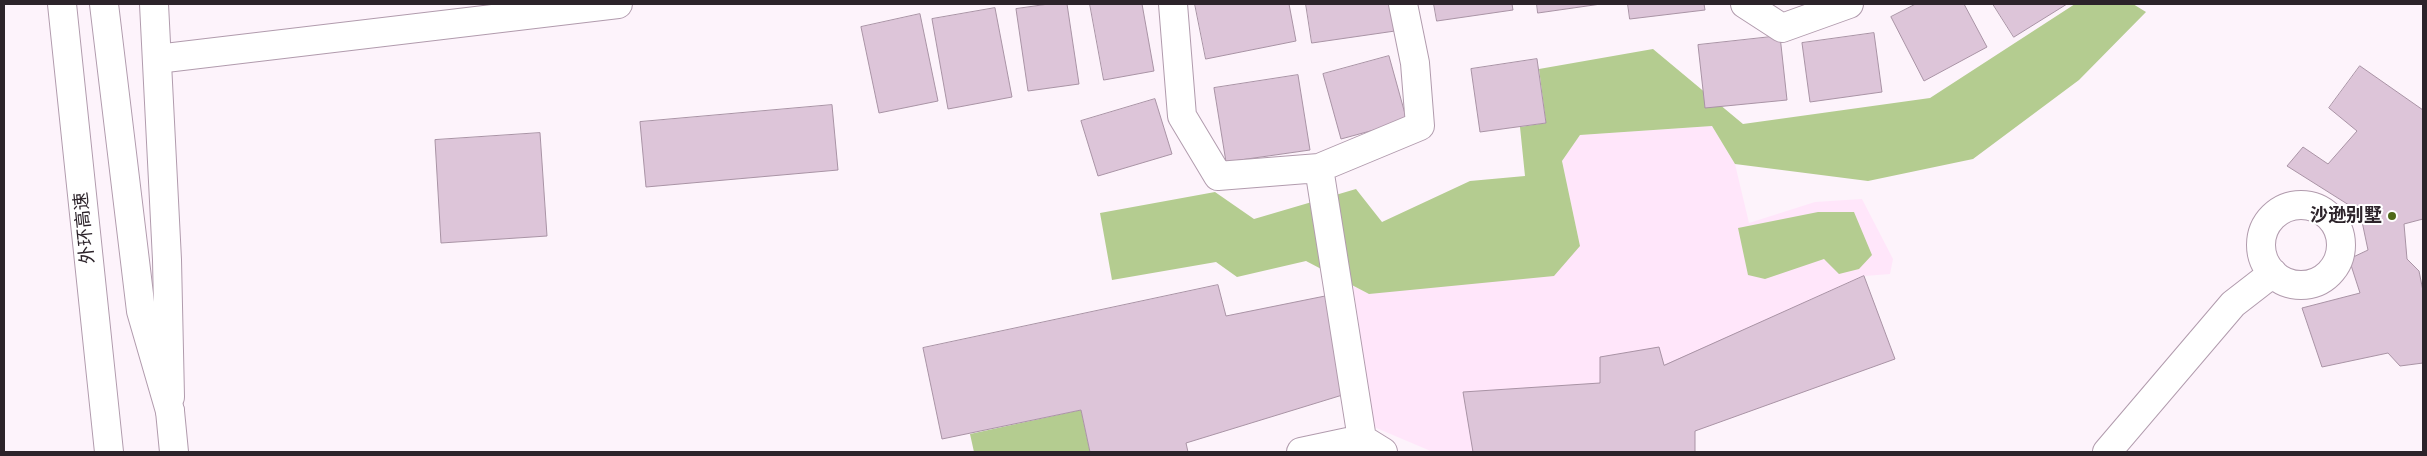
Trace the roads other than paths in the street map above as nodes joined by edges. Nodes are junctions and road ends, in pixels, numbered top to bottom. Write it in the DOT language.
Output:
graph roads {
  1 [pos="62,4"];
  2 [pos="104,4"];
  3 [pos="154,4"];
  4 [pos="618,4"];
  5 [pos="1174,4"];
  6 [pos="1403,4"];
  7 [pos="1745,4"];
  8 [pos="1849,4"];
  9 [pos="157,59"];
  10 [pos="1319,168"];
  11 [pos="2272,273"];
  12 [pos="170,411"];
  13 [pos="1372,445"];
  14 [pos="109,452"];
  15 [pos="174,452"];
  16 [pos="1300,452"];
  17 [pos="2107,452"];
  1 -- 14 [label="main road, 外环高速"];
  2 -- 12 [label="main road"];
  3 -- 9 [label="main road"];
  4 -- 9 [label="main road"];
  5 -- 10 [label="main road"];
  6 -- 10 [label="main road"];
  7 -- 8 [label="main road"];
  9 -- 12 [label="main road"];
  10 -- 13 [label="main road"];
  11 -- 17 [label="main road"];
  12 -- 15 [label="main road"];
  13 -- 16 [label="main road"];
}
